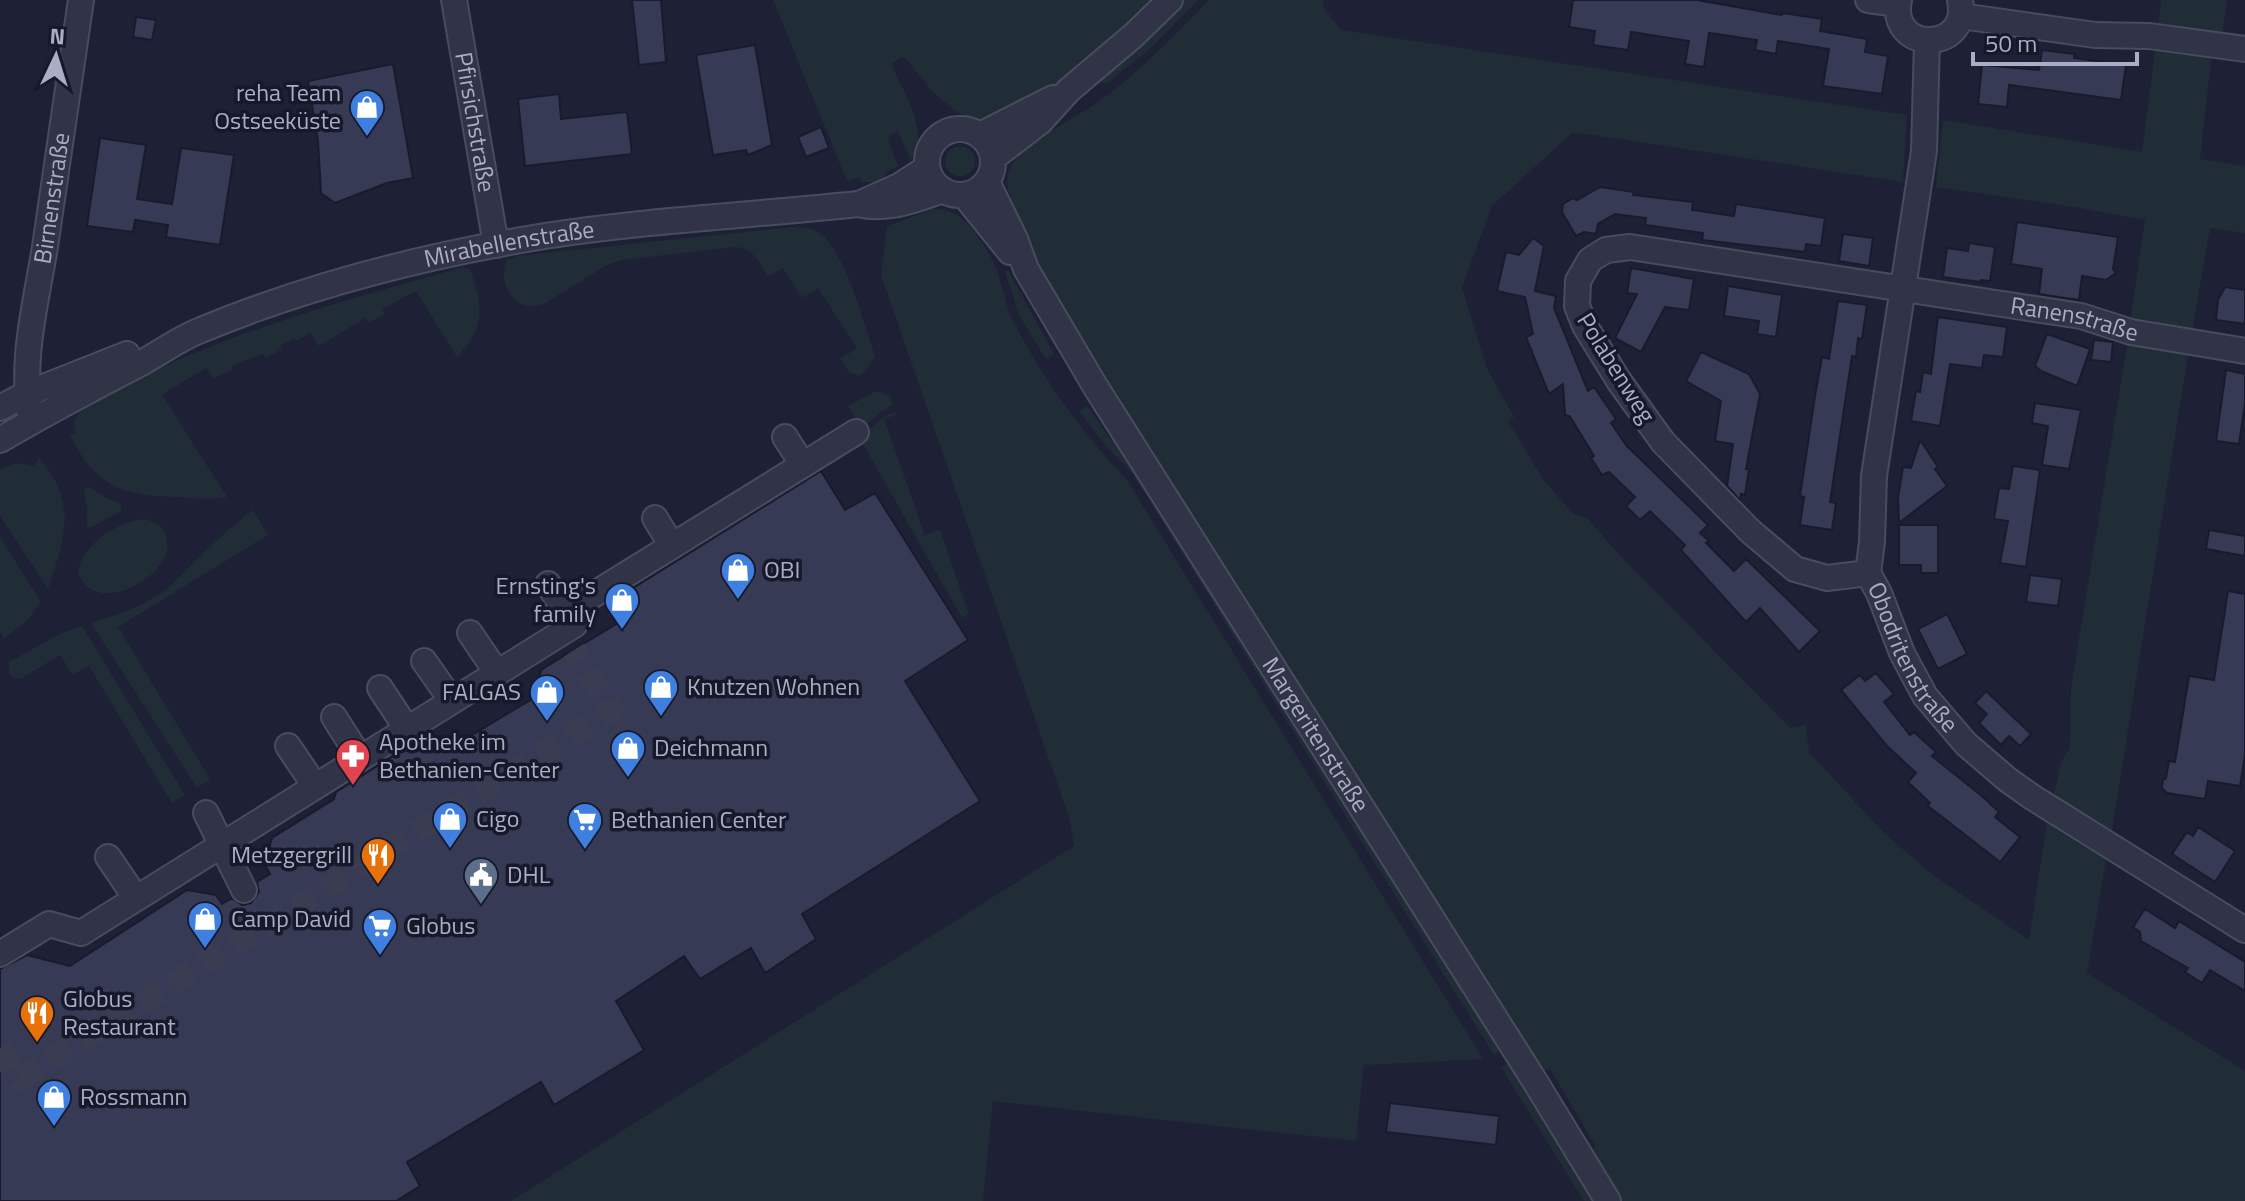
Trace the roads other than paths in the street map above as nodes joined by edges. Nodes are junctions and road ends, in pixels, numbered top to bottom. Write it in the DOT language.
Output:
graph roads {
  1 [pos="81,0"];
  2 [pos="454,0"];
  3 [pos="1170,0"];
  4 [pos="1868,0"];
  5 [pos="1899,2"];
  6 [pos="1960,8"];
  7 [pos="1927,41"];
  8 [pos="2245,49"];
  9 [pos="1069,90"];
  10 [pos="980,135"];
  11 [pos="993,158"];
  12 [pos="927,168"];
  13 [pos="987,182"];
  14 [pos="954,193"];
  15 [pos="858,204"];
  16 [pos="496,245"];
  17 [pos="1026,269"];
  18 [pos="1903,289"];
  19 [pos="172,343"];
  20 [pos="2245,351"];
  21 [pos="26,394"];
  22 [pos="0,408"];
  23 [pos="39,418"];
  24 [pos="856,432"];
  25 [pos="785,437"];
  26 [pos="0,440"];
  27 [pos="803,465"];
  28 [pos="655,518"];
  29 [pos="683,541"];
  30 [pos="1868,573"];
  31 [pos="548,584"];
  32 [pos="470,633"];
  33 [pos="570,636"];
  34 [pos="424,661"];
  35 [pos="497,673"];
  36 [pos="380,688"];
  37 [pos="452,701"];
  38 [pos="334,717"];
  39 [pos="407,729"];
  40 [pos="288,746"];
  41 [pos="360,758"];
  42 [pos="315,786"];
  43 [pos="206,813"];
  44 [pos="221,845"];
  45 [pos="108,857"];
  46 [pos="244,890"];
  47 [pos="136,898"];
  48 [pos="2245,930"];
  49 [pos="0,954"];
  50 [pos="1608,1201"];
  1 -- 21 [label="street, Birnenstraße"];
  2 -- 16 [label="street, Pfirsichstraße"];
  3 -- 9 [label="street"];
  4 -- 5 [label="street"];
  5 -- 7 [label="street"];
  6 -- 7 [label="street"];
  6 -- 8 [label="street"];
  7 -- 18 [label="street, Obodritenstraße"];
  9 -- 10 [label="street"];
  9 -- 11 [label="street"];
  10 -- 11 [label="street"];
  10 -- 12 [label="street"];
  11 -- 13 [label="street"];
  12 -- 14 [label="street"];
  12 -- 15 [label="street, Mirabellenstraße"];
  13 -- 14 [label="street"];
  13 -- 17 [label="street, Margeritenstraße"];
  14 -- 15 [label="street, Mirabellenstraße"];
  14 -- 17 [label="street, Margeritenstraße"];
  15 -- 16 [label="street, Mirabellenstraße"];
  16 -- 19 [label="street, Mirabellenstraße"];
  17 -- 50 [label="street, Margeritenstraße"];
  18 -- 20 [label="street, Ranenstraße"];
  18 -- 30 [label="street, Obodritenstraße"];
  18 -- 30 [label="street, Polabenweg"];
  19 -- 21 [label="street, Mirabellenstraße"];
  19 -- 23 [label="street, Mirabellenstraße"];
  21 -- 22 [label="street, Mirabellenstraße"];
  21 -- 23 [label="street, Birnenstraße"];
  23 -- 26 [label="street, Mirabellenstraße"];
  24 -- 27 [label="street"];
  25 -- 27 [label="street"];
  27 -- 29 [label="street"];
  28 -- 29 [label="street"];
  29 -- 33 [label="street"];
  30 -- 48 [label="street, Obodritenstraße"];
  31 -- 33 [label="street"];
  32 -- 35 [label="street"];
  33 -- 35 [label="street"];
  34 -- 37 [label="street"];
  35 -- 37 [label="street"];
  36 -- 39 [label="street"];
  37 -- 39 [label="street"];
  38 -- 41 [label="street"];
  39 -- 41 [label="street"];
  40 -- 42 [label="street"];
  41 -- 42 [label="street"];
  42 -- 44 [label="street"];
  43 -- 44 [label="street"];
  44 -- 46 [label="street"];
  44 -- 47 [label="street"];
  45 -- 47 [label="street"];
  47 -- 49 [label="street"];
}
